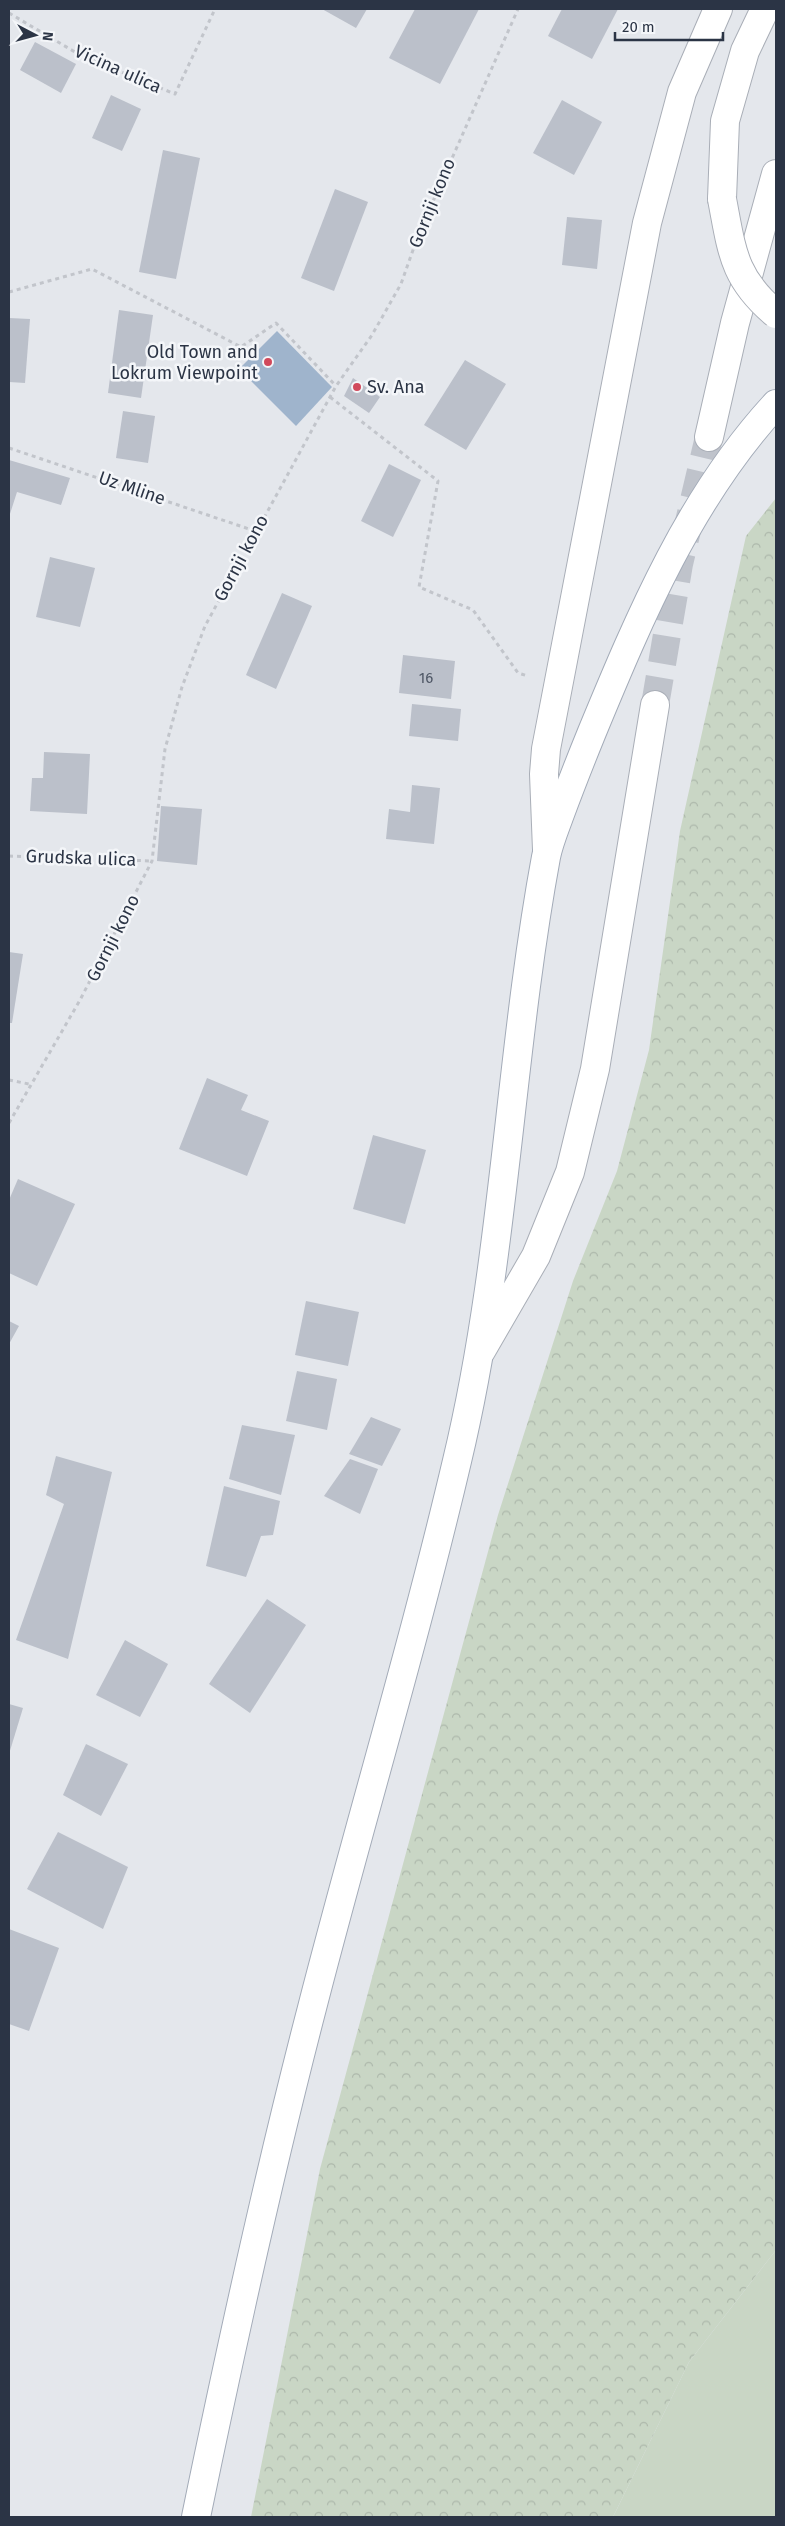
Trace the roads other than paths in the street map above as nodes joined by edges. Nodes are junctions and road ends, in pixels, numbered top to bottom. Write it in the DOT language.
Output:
graph roads {
  1 [pos="718,9"];
  2 [pos="765,9"];
  3 [pos="776,174"];
  4 [pos="776,314"];
  5 [pos="776,404"];
  6 [pos="709,437"];
  7 [pos="655,705"];
  8 [pos="547,850"];
  9 [pos="481,1351"];
  10 [pos="196,2517"];
  1 -- 8 [label="main road"];
  2 -- 4 [label="main road, bridge"];
  3 -- 6 [label="main road"];
  5 -- 8 [label="main road"];
  7 -- 9 [label="main road"];
  8 -- 9 [label="main road"];
  9 -- 10 [label="main road"];
}
